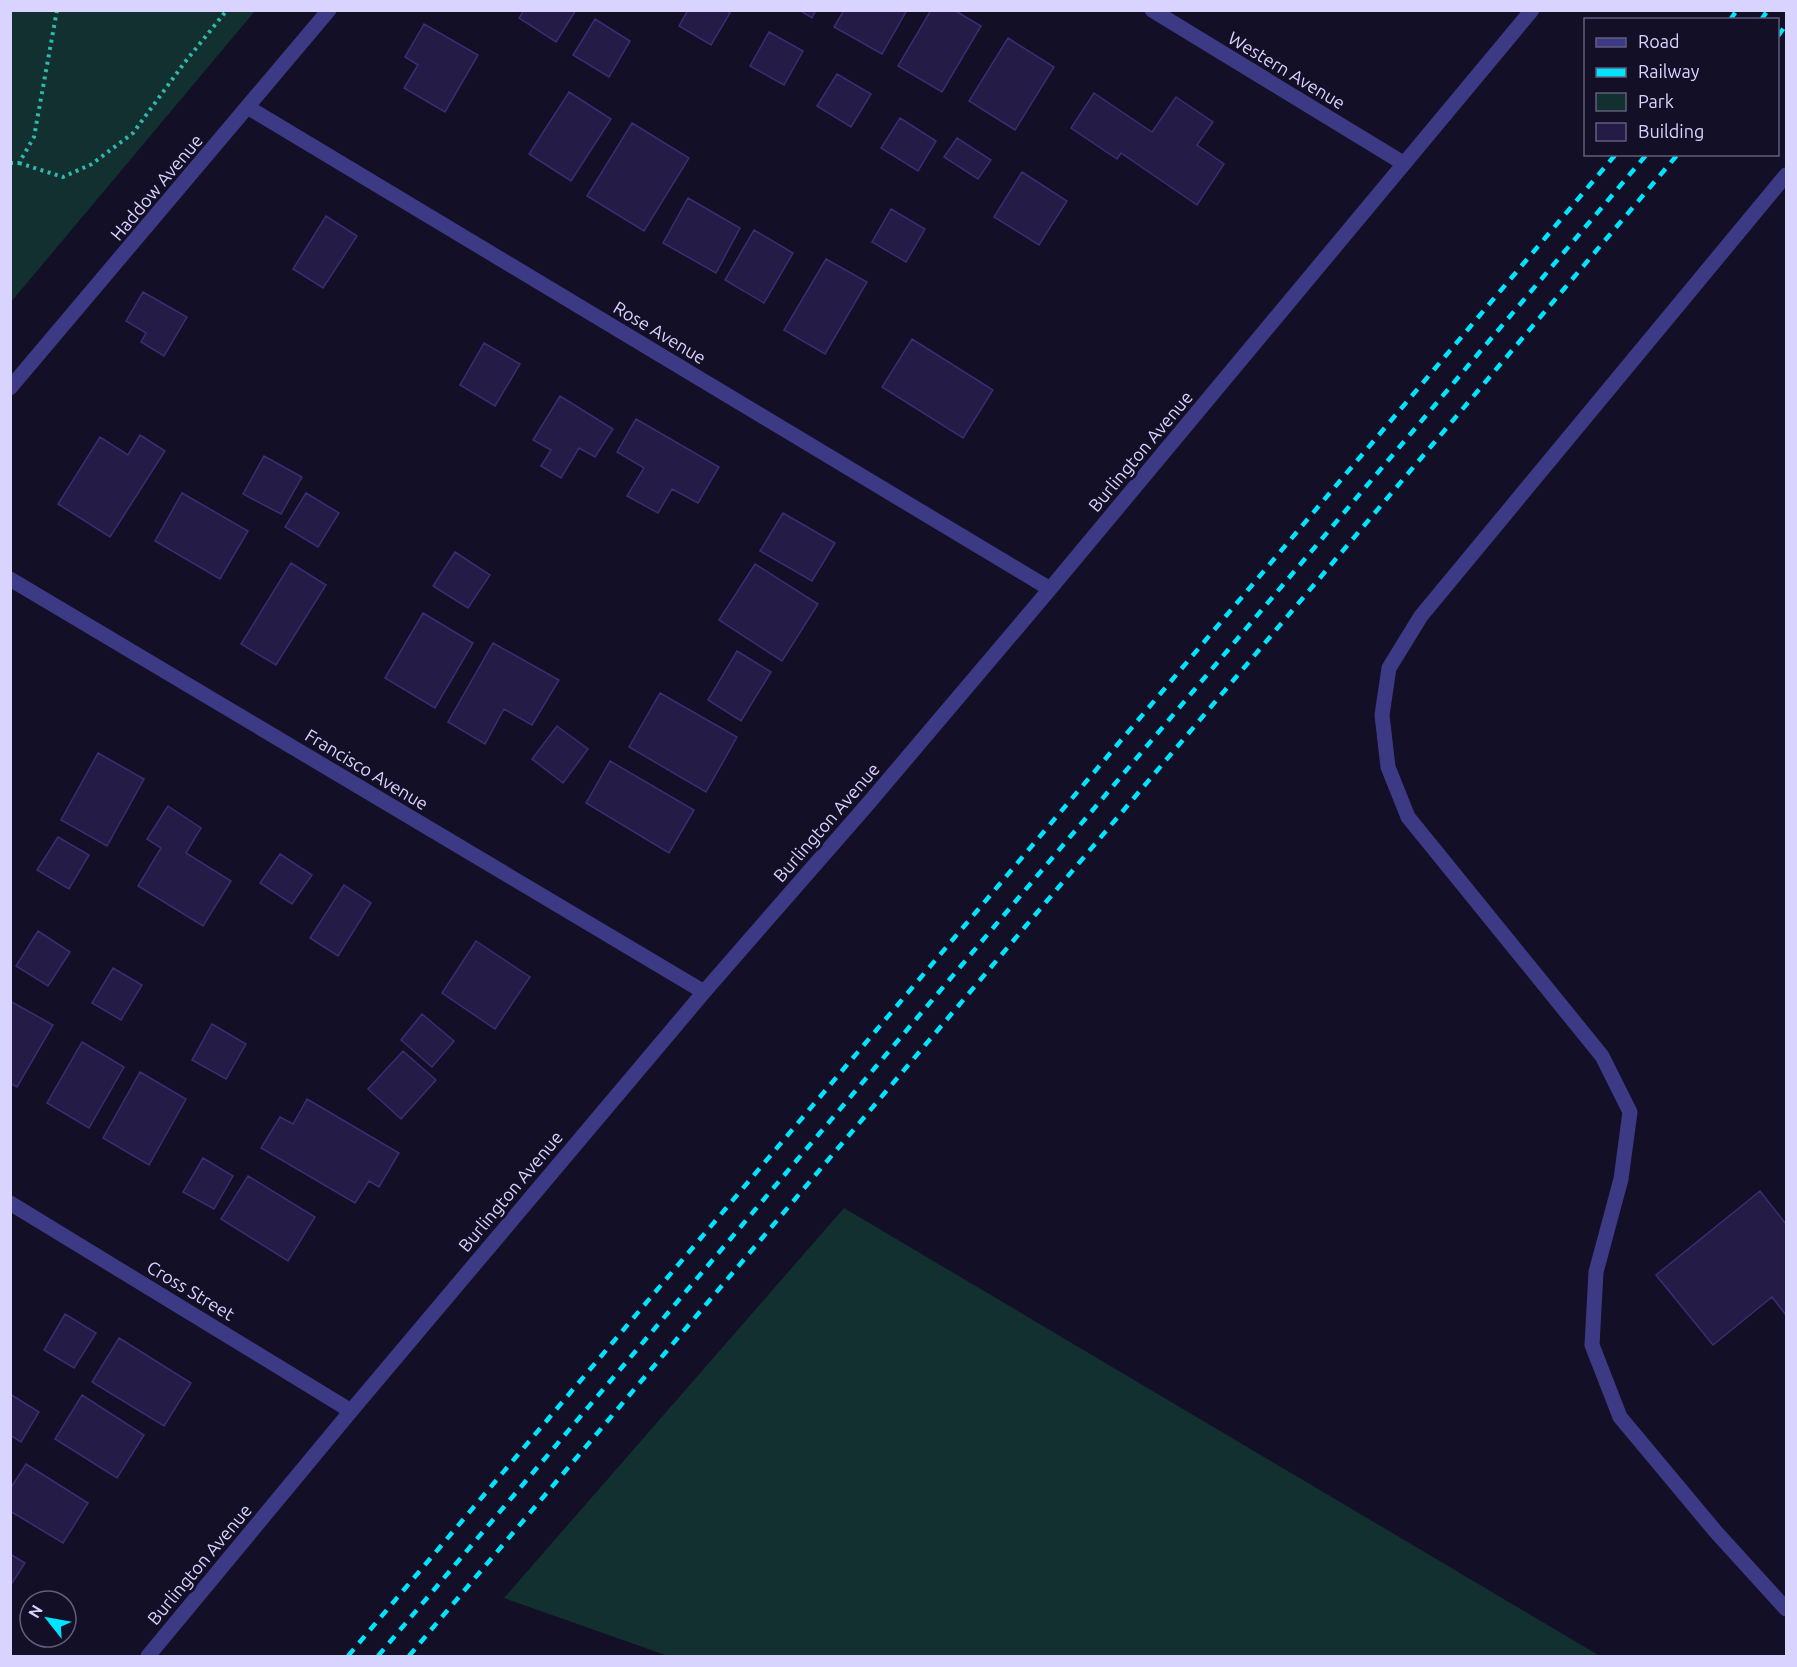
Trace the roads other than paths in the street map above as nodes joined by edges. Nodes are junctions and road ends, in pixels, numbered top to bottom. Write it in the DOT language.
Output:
graph roads {
  1 [pos="329,10"];
  2 [pos="1152,10"];
  3 [pos="1532,10"];
  4 [pos="249,108"];
  5 [pos="1403,163"];
  6 [pos="1786,175"];
  7 [pos="10,388"];
  8 [pos="10,579"];
  9 [pos="1050,589"];
  10 [pos="704,992"];
  11 [pos="10,1203"];
  12 [pos="351,1411"];
  13 [pos="1786,1609"];
  14 [pos="148,1656"];
  1 -- 4 [label="street, Haddow Avenue"];
  2 -- 5 [label="street, Western Avenue"];
  3 -- 5 [label="street, Burlington Avenue"];
  4 -- 7 [label="street, Haddow Avenue"];
  4 -- 9 [label="street, Rose Avenue"];
  5 -- 9 [label="street, Burlington Avenue"];
  6 -- 13 [label="street"];
  8 -- 10 [label="street, Francisco Avenue"];
  9 -- 10 [label="street, Burlington Avenue"];
  10 -- 12 [label="street, Burlington Avenue"];
  11 -- 12 [label="street, Cross Street"];
  12 -- 14 [label="street, Burlington Avenue"];
}
